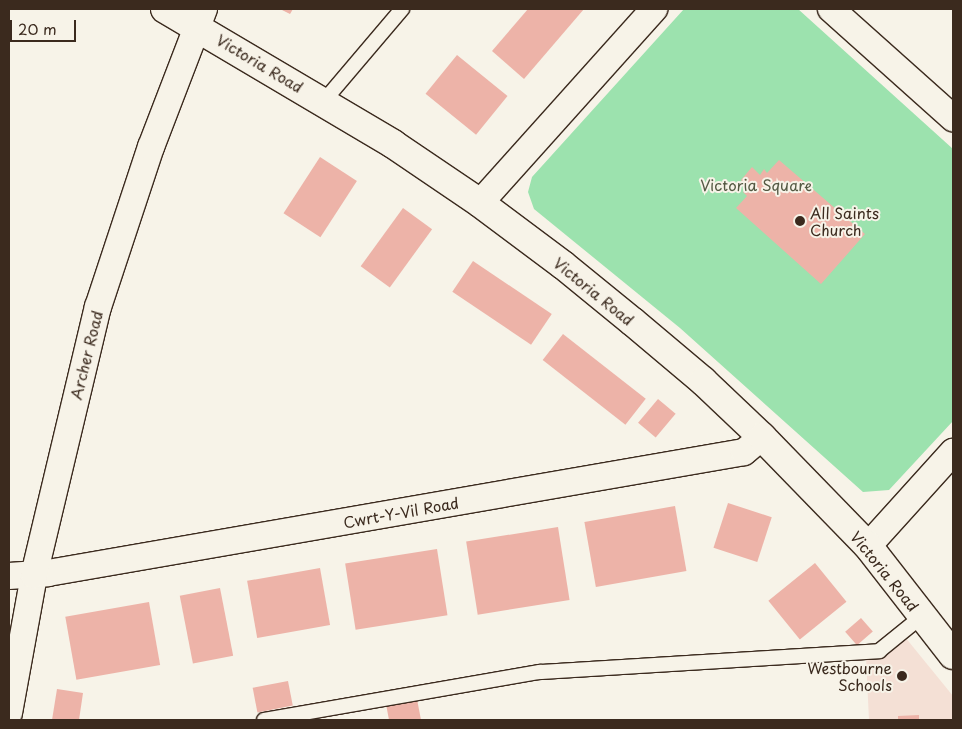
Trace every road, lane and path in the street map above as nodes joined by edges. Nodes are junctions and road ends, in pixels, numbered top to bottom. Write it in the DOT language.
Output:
graph roads {
  1 [pos="165,9"];
  2 [pos="402,9"];
  3 [pos="654,9"];
  4 [pos="831,9"];
  5 [pos="200,17"];
  6 [pos="324,101"];
  7 [pos="953,118"];
  8 [pos="480,203"];
  9 [pos="762,436"];
  10 [pos="953,452"];
  11 [pos="868,546"];
  12 [pos="21,575"];
  13 [pos="922,616"];
  14 [pos="953,655"];
  15 [pos="9,713"];
  16 [pos="264,720"];
  1 -- 5 [label="street, Victoria Road"];
  2 -- 6 [label="lane"];
  3 -- 8 [label="street"];
  4 -- 7 [label="street"];
  5 -- 6 [label="street, Victoria Road"];
  5 -- 12 [label="street, Archer Road"];
  6 -- 8 [label="street, Victoria Road"];
  8 -- 9 [label="street, Victoria Road"];
  9 -- 11 [label="street, Victoria Road"];
  9 -- 12 [label="street, Cwrt-Y-Vil Road"];
  10 -- 11 [label="street"];
  11 -- 13 [label="street, Victoria Road"];
  12 -- 15 [label="street, Archer Road"];
  13 -- 14 [label="street, Victoria Road"];
  13 -- 16 [label="lane"];
}
